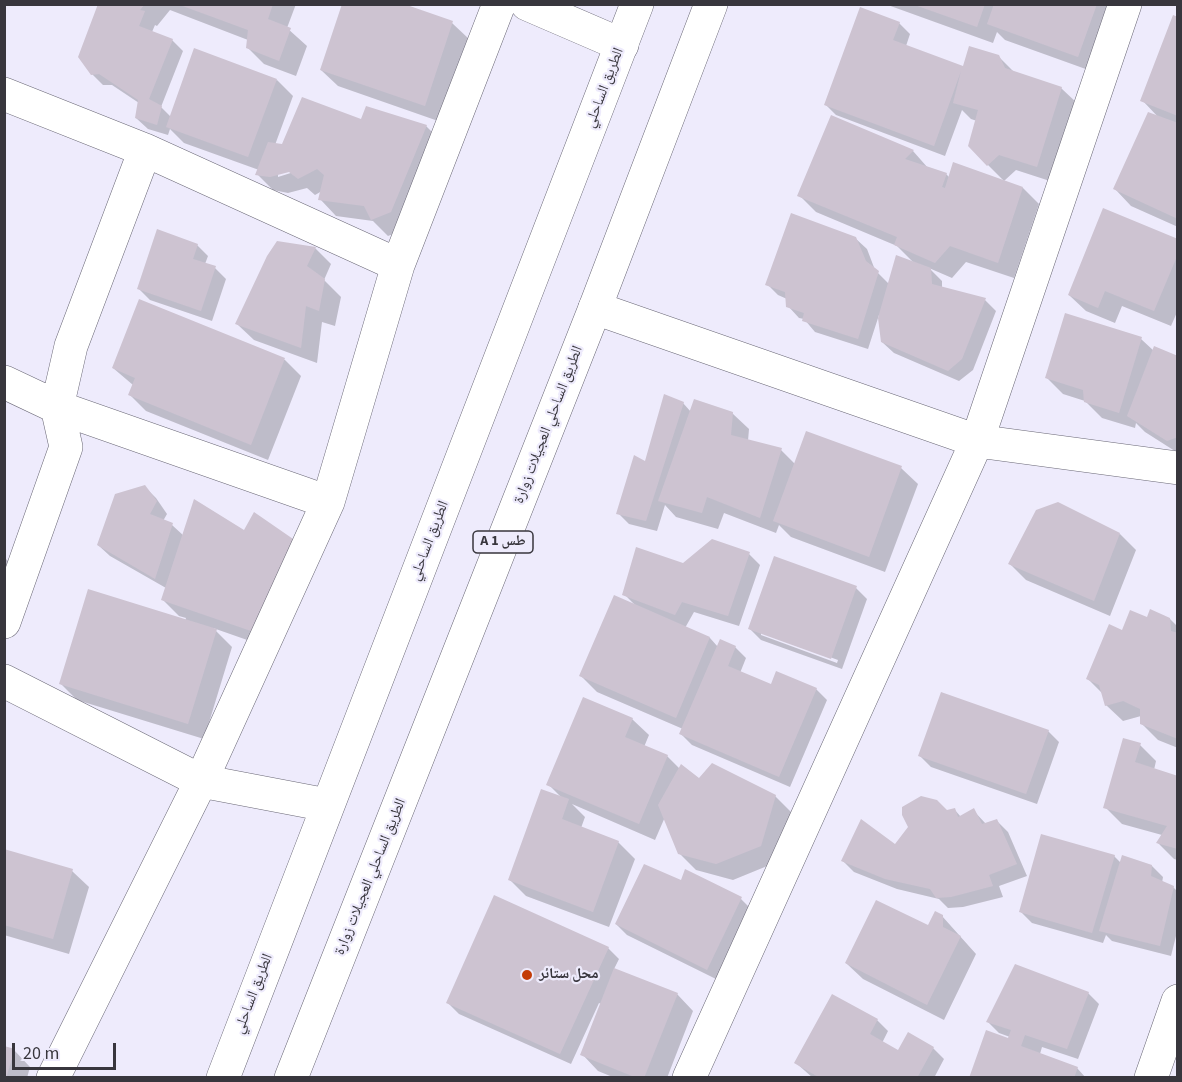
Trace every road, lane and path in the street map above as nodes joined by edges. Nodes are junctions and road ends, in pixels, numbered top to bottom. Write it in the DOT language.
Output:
graph roads {
  1 [pos="499,4"];
  2 [pos="527,4"];
  3 [pos="637,4"];
  4 [pos="711,4"];
  5 [pos="1125,4"];
  6 [pos="622,45"];
  7 [pos="4,94"];
  8 [pos="145,150"];
  9 [pos="398,265"];
  10 [pos="596,308"];
  11 [pos="4,382"];
  12 [pos="57,407"];
  13 [pos="977,441"];
  14 [pos="1178,468"];
  15 [pos="328,502"];
  16 [pos="4,621"];
  17 [pos="4,681"];
  18 [pos="201,781"];
  19 [pos="327,805"];
  20 [pos="1178,1001"];
  21 [pos="53,1077"];
  22 [pos="223,1077"];
  23 [pos="291,1077"];
  24 [pos="689,1077"];
  25 [pos="1151,1077"];
  1 -- 9 [label="main road"];
  2 -- 6 [label="main road"];
  3 -- 6 [label="main road, الطريق الساحلي"];
  4 -- 10 [label="main road, الطريق الساحلي العجيلات زوارة / A 1 طس"];
  5 -- 13 [label="main road"];
  6 -- 19 [label="main road, الطريق الساحلي"];
  7 -- 8 [label="main road"];
  8 -- 9 [label="main road"];
  8 -- 12 [label="main road"];
  9 -- 15 [label="main road"];
  10 -- 13 [label="main road"];
  10 -- 23 [label="main road, الطريق الساحلي العجيلات زوارة / A 1 طس"];
  11 -- 12 [label="main road"];
  12 -- 15 [label="main road"];
  12 -- 16 [label="main road"];
  13 -- 14 [label="main road"];
  13 -- 24 [label="main road"];
  15 -- 18 [label="main road"];
  17 -- 18 [label="main road"];
  18 -- 19 [label="main road"];
  18 -- 21 [label="main road"];
  19 -- 22 [label="main road, الطريق الساحلي"];
  20 -- 25 [label="main road"];
}
